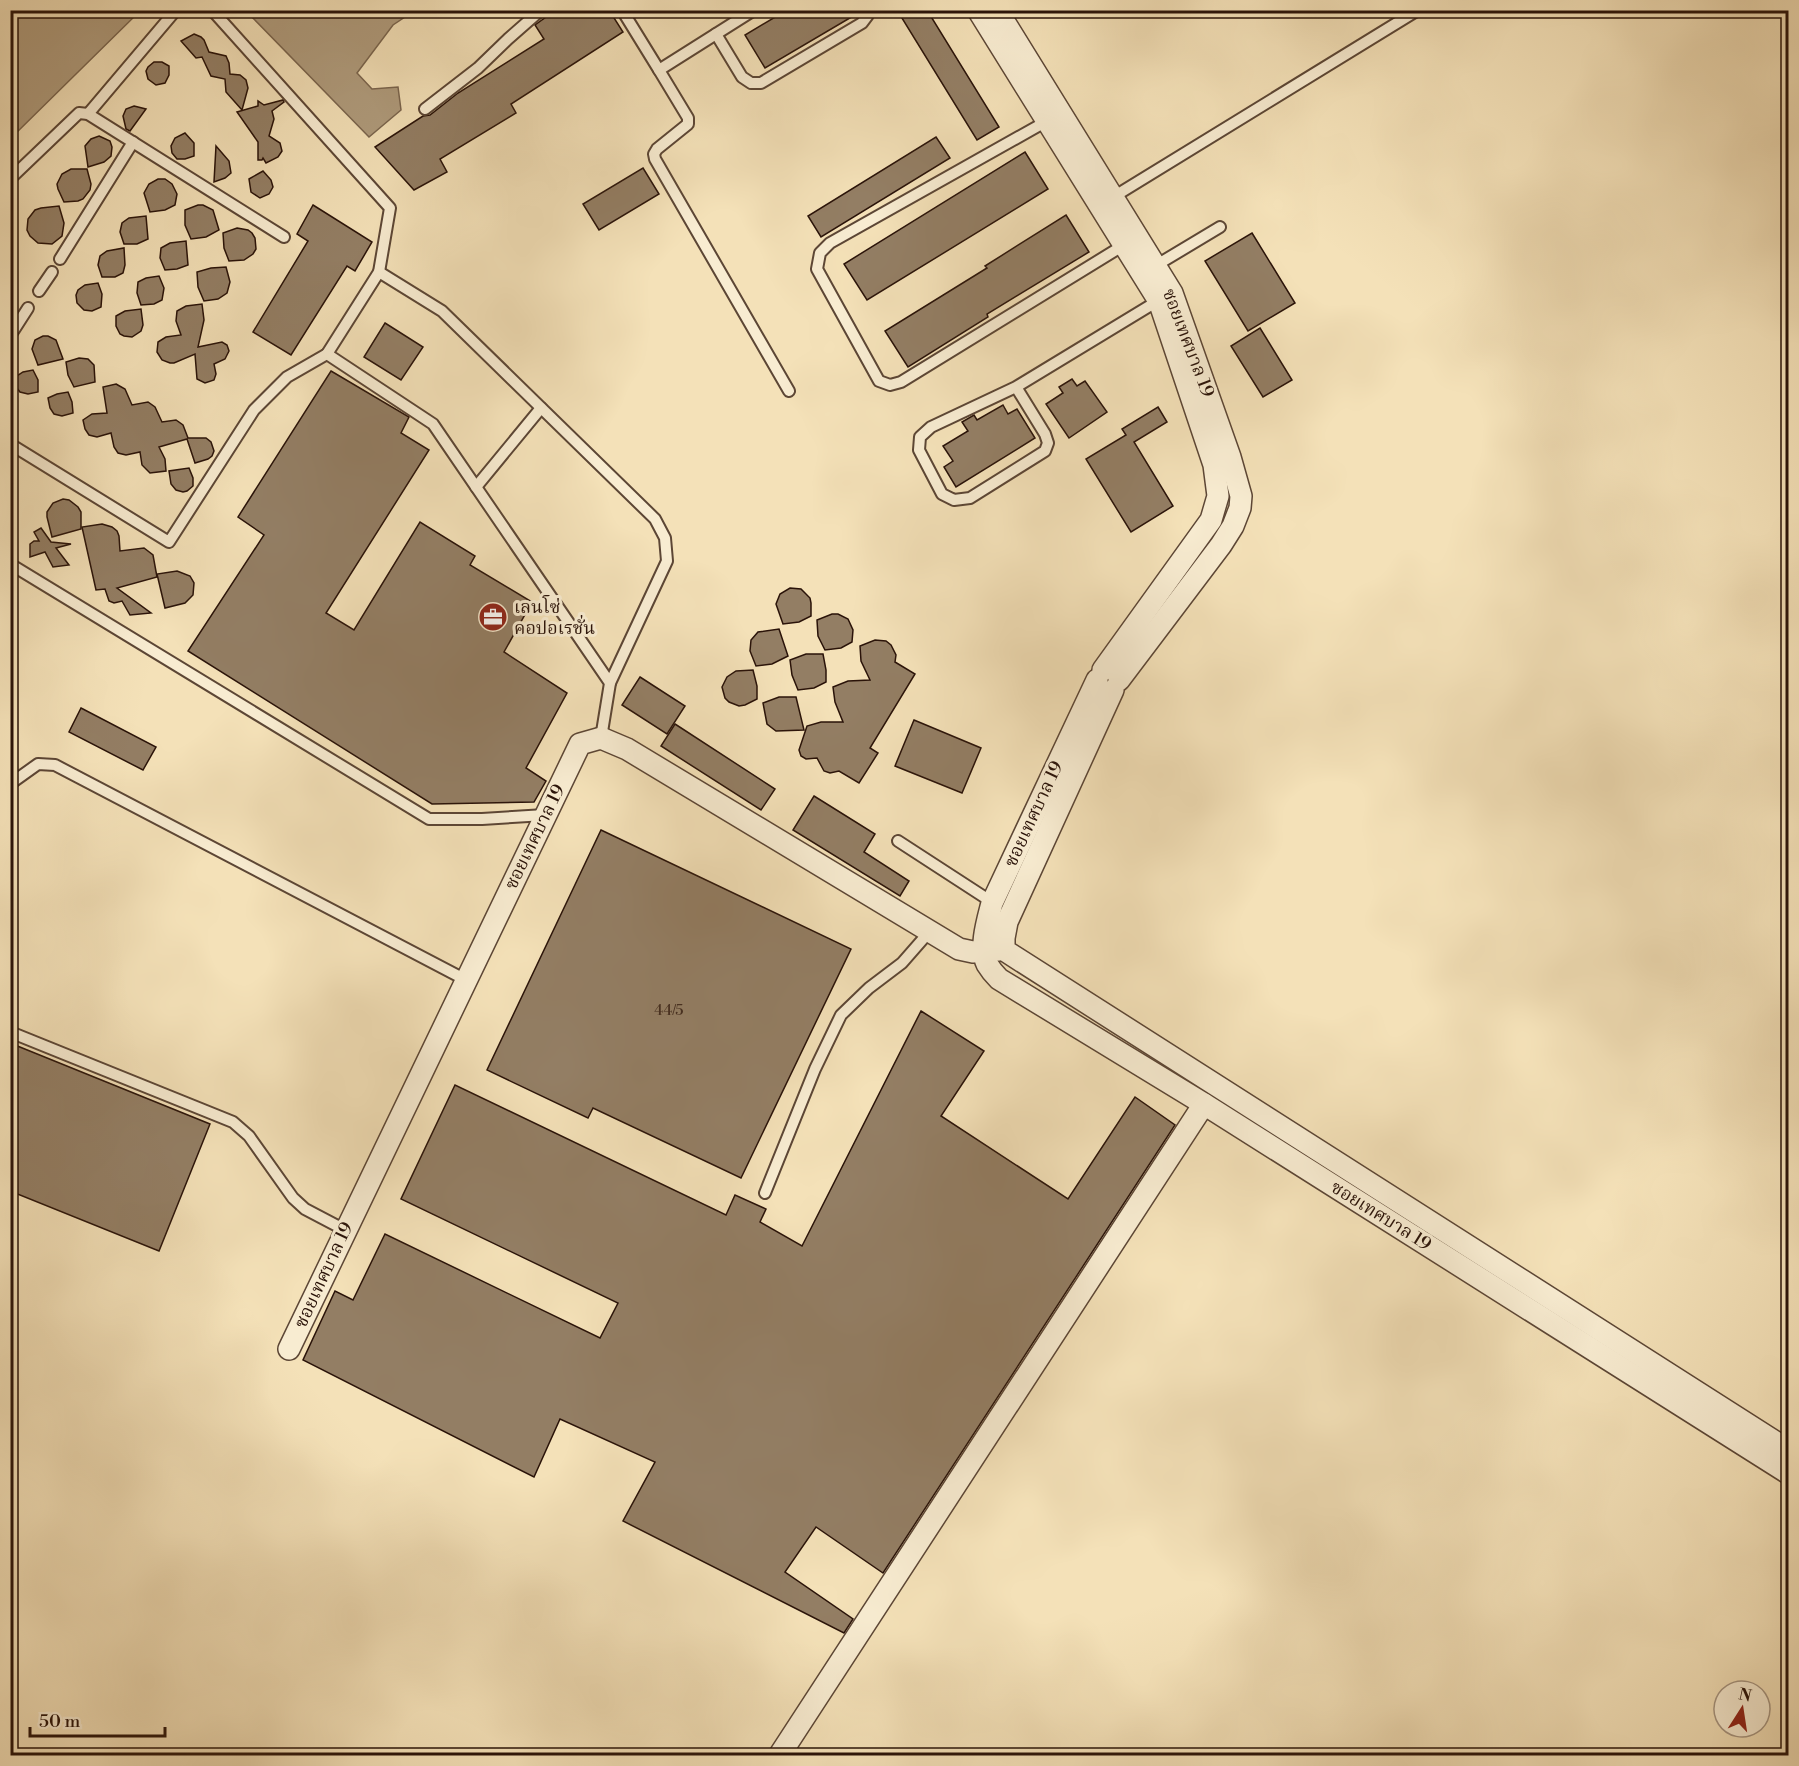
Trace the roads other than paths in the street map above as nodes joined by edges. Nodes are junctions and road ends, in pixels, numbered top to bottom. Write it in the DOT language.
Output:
graph roads {
  1 [pos="176,10"];
  2 [pos="212,10"];
  3 [pos="541,10"];
  4 [pos="622,10"];
  5 [pos="754,10"];
  6 [pos="867,10"];
  7 [pos="978,10"];
  8 [pos="997,10"];
  9 [pos="1418,10"];
  10 [pos="716,34"];
  11 [pos="659,70"];
  12 [pos="425,110"];
  13 [pos="88,114"];
  14 [pos="1047,121"];
  15 [pos="133,142"];
  16 [pos="10,179"];
  17 [pos="1106,202"];
  18 [pos="1220,227"];
  19 [pos="284,237"];
  20 [pos="1124,245"];
  21 [pos="60,259"];
  22 [pos="1155,266"];
  23 [pos="52,272"];
  24 [pos="379,272"];
  25 [pos="39,291"];
  26 [pos="1165,297"];
  27 [pos="28,308"];
  28 [pos="10,336"];
  29 [pos="327,354"];
  30 [pos="1016,387"];
  31 [pos="789,391"];
  32 [pos="541,408"];
  33 [pos="10,444"];
  34 [pos="476,487"];
  35 [pos="10,564"];
  36 [pos="610,683"];
  37 [pos="601,738"];
  38 [pos="10,784"];
  39 [pos="545,815"];
  40 [pos="898,841"];
  41 [pos="1002,907"];
  42 [pos="930,931"];
  43 [pos="994,951"];
  44 [pos="466,980"];
  45 [pos="10,1032"];
  46 [pos="1204,1104"];
  47 [pos="765,1193"];
  48 [pos="345,1230"];
  49 [pos="290,1348"];
  50 [pos="1788,1450"];
  51 [pos="1788,1473"];
  52 [pos="779,1755"];
  1 -- 13 [label="lane"];
  2 -- 24 [label="lane"];
  3 -- 12 [label="lane"];
  4 -- 11 [label="lane"];
  5 -- 10 [label="lane"];
  6 -- 10 [label="lane"];
  7 -- 14 [label="street, ซอยเทศบาล 19"];
  8 -- 17 [label="street, ซอยเทศบาล 19"];
  9 -- 17 [label="lane"];
  10 -- 11 [label="lane"];
  11 -- 31 [label="lane"];
  13 -- 15 [label="lane"];
  13 -- 16 [label="lane"];
  14 -- 17 [label="street, ซอยเทศบาล 19"];
  14 -- 20 [label="lane"];
  15 -- 19 [label="lane"];
  15 -- 21 [label="lane"];
  17 -- 20 [label="street, ซอยเทศบาล 19"];
  17 -- 22 [label="street, ซอยเทศบาล 19"];
  18 -- 22 [label="lane"];
  20 -- 26 [label="street, ซอยเทศบาล 19"];
  22 -- 26 [label="street, ซอยเทศบาล 19"];
  23 -- 25 [label="lane"];
  24 -- 29 [label="lane"];
  24 -- 32 [label="lane"];
  26 -- 30 [label="lane"];
  26 -- 41 [label="street, ซอยเทศบาล 19"];
  27 -- 28 [label="lane"];
  29 -- 33 [label="lane"];
  29 -- 34 [label="lane"];
  30 -- 30 [label="lane"];
  32 -- 34 [label="lane"];
  32 -- 36 [label="lane"];
  34 -- 36 [label="lane"];
  35 -- 39 [label="lane"];
  36 -- 37 [label="lane"];
  37 -- 39 [label="street, ซอยเทศบาล 19"];
  37 -- 42 [label="street, ซอยเทศบาล 19"];
  38 -- 44 [label="lane"];
  39 -- 44 [label="street, ซอยเทศบาล 19"];
  40 -- 41 [label="lane"];
  41 -- 43 [label="street, ซอยเทศบาล 19"];
  42 -- 43 [label="street, ซอยเทศบาล 19"];
  42 -- 47 [label="lane"];
  43 -- 46 [label="street, ซอยเทศบาล 19"];
  43 -- 50 [label="street, ซอยเทศบาล 19"];
  44 -- 48 [label="street, ซอยเทศบาล 19"];
  45 -- 48 [label="lane"];
  46 -- 51 [label="street, ซอยเทศบาล 19"];
  46 -- 52 [label="street"];
  48 -- 49 [label="street, ซอยเทศบาล 19"];
}
